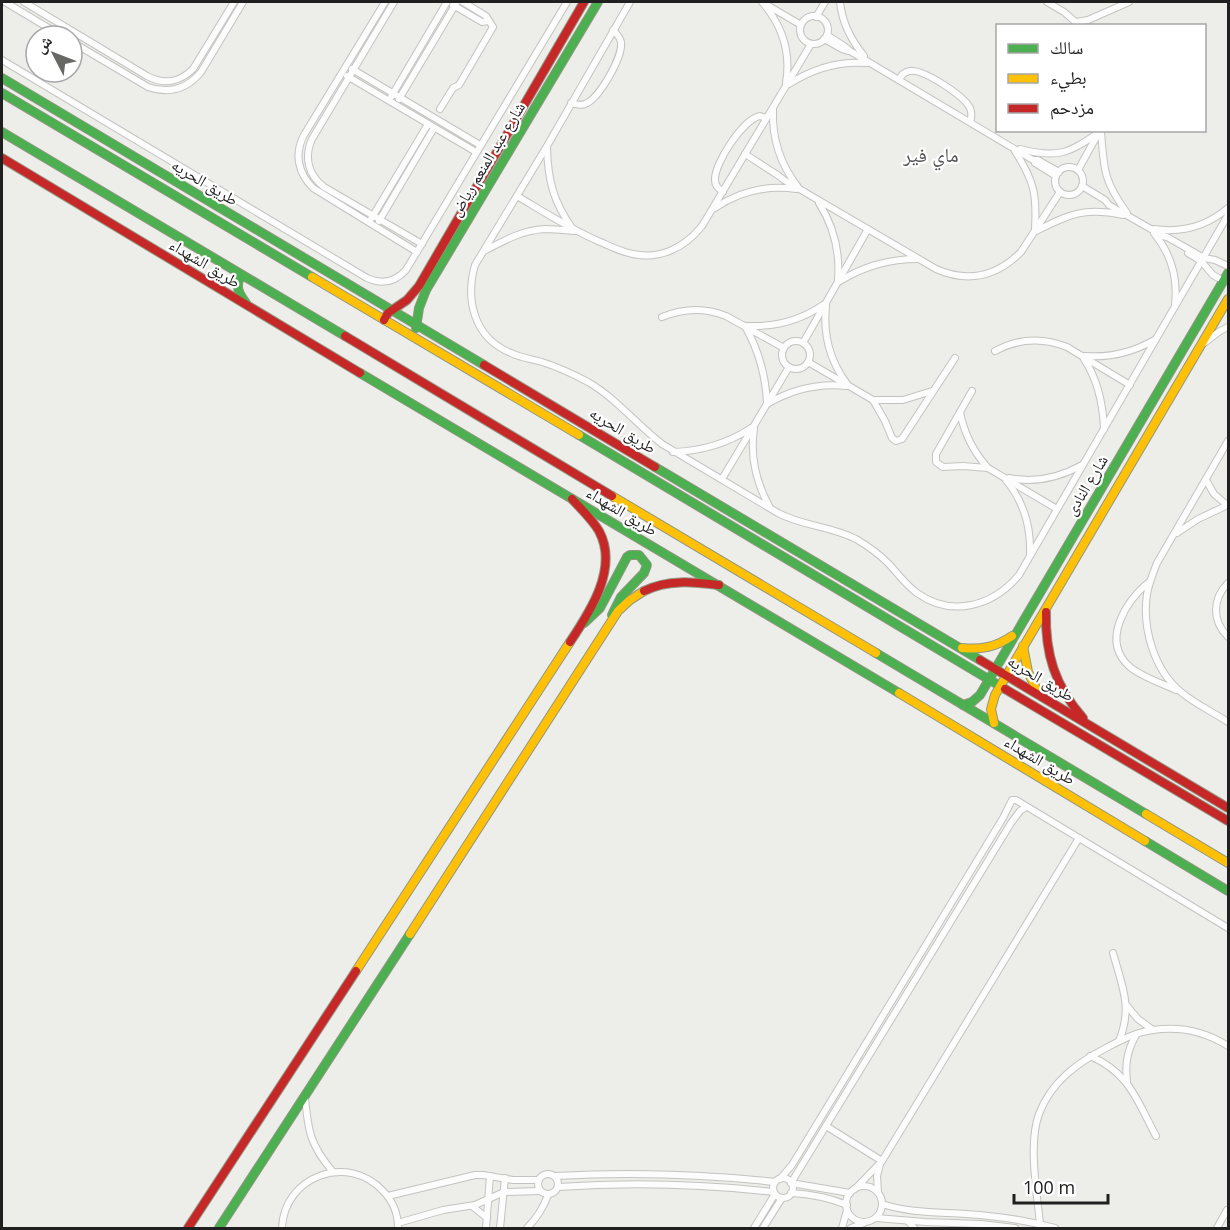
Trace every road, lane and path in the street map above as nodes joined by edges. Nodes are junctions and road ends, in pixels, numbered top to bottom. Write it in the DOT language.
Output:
graph roads {
  1 [pos="5,2"];
  2 [pos="24,2"];
  3 [pos="232,2"];
  4 [pos="385,2"];
  5 [pos="394,2"];
  6 [pos="447,2"];
  7 [pos="464,2"];
  8 [pos="567,2"];
  9 [pos="584,2"];
  10 [pos="598,2"];
  11 [pos="630,2"];
  12 [pos="762,2"];
  13 [pos="769,2"];
  14 [pos="825,2"];
  15 [pos="840,2"];
  16 [pos="1047,2"];
  17 [pos="1129,2"];
  18 [pos="242,4"];
  19 [pos="456,4"];
  20 [pos="816,17"];
  21 [pos="489,21"];
  22 [pos="42,24"];
  23 [pos="57,24"];
  24 [pos="802,24"];
  25 [pos="1078,24"];
  26 [pos="613,30"];
  27 [pos="825,37"];
  28 [pos="84,41"];
  29 [pos="811,44"];
  30 [pos="84,49"];
  31 [pos="2,60"];
  32 [pos="871,63"];
  33 [pos="346,65"];
  34 [pos="353,69"];
  35 [pos="342,73"];
  36 [pos="349,77"];
  37 [pos="2,78"];
  38 [pos="899,80"];
  39 [pos="785,87"];
  40 [pos="2,93"];
  41 [pos="393,93"];
  42 [pos="400,98"];
  43 [pos="388,100"];
  44 [pos="571,103"];
  45 [pos="396,105"];
  46 [pos="773,108"];
  47 [pos="440,109"];
  48 [pos="766,118"];
  49 [pos="970,122"];
  50 [pos="428,124"];
  51 [pos="435,128"];
  52 [pos="2,132"];
  53 [pos="1098,132"];
  54 [pos="1100,132"];
  55 [pos="1101,132"];
  56 [pos="480,145"];
  57 [pos="547,146"];
  58 [pos="1013,148"];
  59 [pos="476,152"];
  60 [pos="744,156"];
  61 [pos="2,158"];
  62 [pos="1078,170"];
  63 [pos="1057,174"];
  64 [pos="1081,188"];
  65 [pos="800,190"];
  66 [pos="723,192"];
  67 [pos="1060,192"];
  68 [pos="517,196"];
  69 [pos="817,200"];
  70 [pos="1228,208"];
  71 [pos="712,210"];
  72 [pos="1228,215"];
  73 [pos="1129,216"];
  74 [pos="376,218"];
  75 [pos="372,224"];
  76 [pos="1150,228"];
  77 [pos="868,229"];
  78 [pos="574,231"];
  79 [pos="1035,232"];
  80 [pos="422,244"];
  81 [pos="485,250"];
  82 [pos="417,252"];
  83 [pos="920,260"];
  84 [pos="1202,260"];
  85 [pos="1228,266"];
  86 [pos="242,275"];
  87 [pos="1226,277"];
  88 [pos="837,283"];
  89 [pos="1228,299"];
  90 [pos="826,303"];
  91 [pos="250,307"];
  92 [pos="1175,307"];
  93 [pos="392,310"];
  94 [pos="662,317"];
  95 [pos="384,320"];
  96 [pos="417,326"];
  97 [pos="745,326"];
  98 [pos="1228,327"];
  99 [pos="413,337"];
  100 [pos="1156,339"];
  101 [pos="803,343"];
  102 [pos="1203,343"];
  103 [pos="784,348"];
  104 [pos="995,351"];
  105 [pos="1082,356"];
  106 [pos="955,358"];
  107 [pos="808,362"];
  108 [pos="789,367"];
  109 [pos="1130,385"];
  110 [pos="849,387"];
  111 [pos="1161,387"];
  112 [pos="933,391"];
  113 [pos="972,391"];
  114 [pos="1172,393"];
  115 [pos="873,400"];
  116 [pos="1152,403"];
  117 [pos="767,404"];
  118 [pos="1163,409"];
  119 [pos="960,412"];
  120 [pos="754,426"];
  121 [pos="1104,429"];
  122 [pos="1228,441"];
  123 [pos="674,452"];
  124 [pos="1083,465"];
  125 [pos="988,468"];
  126 [pos="1004,477"];
  127 [pos="722,479"];
  128 [pos="1206,480"];
  129 [pos="572,499"];
  130 [pos="1228,505"];
  131 [pos="771,508"];
  132 [pos="1057,509"];
  133 [pos="1172,537"];
  134 [pos="1030,556"];
  135 [pos="1150,582"];
  136 [pos="1228,584"];
  137 [pos="719,585"];
  138 [pos="1046,607"];
  139 [pos="611,621"];
  140 [pos="582,624"];
  141 [pos="1015,634"];
  142 [pos="1228,637"];
  143 [pos="1023,646"];
  144 [pos="961,648"];
  145 [pos="995,669"];
  146 [pos="1006,675"];
  147 [pos="990,679"];
  148 [pos="1000,686"];
  149 [pos="1180,692"];
  150 [pos="1040,695"];
  151 [pos="963,705"];
  152 [pos="1228,721"];
  153 [pos="994,724"];
  154 [pos="1089,725"];
  155 [pos="1026,807"];
  156 [pos="1228,808"];
  157 [pos="1228,821"];
  158 [pos="1079,838"];
  159 [pos="1228,863"];
  160 [pos="1228,891"];
  161 [pos="1228,928"];
  162 [pos="1113,954"];
  163 [pos="1126,1005"];
  164 [pos="1153,1030"];
  165 [pos="1136,1034"];
  166 [pos="1119,1041"];
  167 [pos="1228,1046"];
  168 [pos="1090,1056"];
  169 [pos="1128,1083"];
  170 [pos="305,1097"];
  171 [pos="826,1126"];
  172 [pos="1156,1136"];
  173 [pos="882,1161"];
  174 [pos="333,1172"];
  175 [pos="490,1176"];
  176 [pos="555,1176"];
  177 [pos="506,1178"];
  178 [pos="538,1180"];
  179 [pos="778,1181"];
  180 [pos="791,1183"];
  181 [pos="558,1187"];
  182 [pos="539,1191"];
  183 [pos="853,1191"];
  184 [pos="504,1192"];
  185 [pos="774,1193"];
  186 [pos="791,1193"];
  187 [pos="878,1193"];
  188 [pos="548,1195"];
  189 [pos="388,1196"];
  190 [pos="782,1198"];
  191 [pos="488,1199"];
  192 [pos="882,1204"];
  193 [pos="472,1206"];
  194 [pos="847,1207"];
  195 [pos="1227,1210"];
  196 [pos="487,1218"];
  197 [pos="873,1219"];
  198 [pos="908,1221"];
  199 [pos="953,1223"];
  200 [pos="1040,1224"];
  201 [pos="398,1226"];
  202 [pos="188,1228"];
  203 [pos="219,1228"];
  204 [pos="282,1228"];
  205 [pos="486,1228"];
  206 [pos="500,1228"];
  207 [pos="527,1228"];
  208 [pos="754,1228"];
  209 [pos="764,1228"];
  210 [pos="842,1228"];
  211 [pos="851,1228"];
  212 [pos="914,1228"];
  213 [pos="945,1228"];
  214 [pos="1015,1228"];
  215 [pos="1054,1228"];
  216 [pos="1216,1228"];
  1 -- 22 [label="street"];
  2 -- 23 [label="street"];
  3 -- 18 [label="street"];
  3 -- 28 [label="street"];
  4 -- 33 [label="street"];
  5 -- 34 [label="street"];
  6 -- 19 [label="street"];
  6 -- 41 [label="street"];
  7 -- 21 [label="street"];
  8 -- 56 [label="street"];
  9 -- 93 [label="street, شارع عبد المنعم رياض"];
  10 -- 96 [label="street, شارع عبد المنعم رياض"];
  11 -- 26 [label="street"];
  12 -- 24 [label="street"];
  12 -- 39 [label="street"];
  13 -- 24 [label="street"];
  14 -- 20 [label="street"];
  15 -- 32 [label="street"];
  16 -- 25 [label="street"];
  17 -- 25 [label="street"];
  18 -- 30 [label="street"];
  19 -- 21 [label="street"];
  19 -- 42 [label="street"];
  20 -- 24 [label="street"];
  20 -- 27 [label="street"];
  21 -- 47 [label="street"];
  24 -- 29 [label="street"];
  26 -- 44 [label="street"];
  26 -- 44 [label="street"];
  27 -- 29 [label="street"];
  27 -- 32 [label="street"];
  29 -- 39 [label="street"];
  31 -- 82 [label="street"];
  32 -- 38 [label="street"];
  32 -- 39 [label="street"];
  33 -- 34 [label="street"];
  33 -- 35 [label="street"];
  34 -- 36 [label="street"];
  34 -- 41 [label="street"];
  35 -- 36 [label="street"];
  35 -- 75 [label="street"];
  36 -- 43 [label="street"];
  36 -- 74 [label="street"];
  37 -- 93 [label="street, طريق الحريه"];
  38 -- 49 [label="street"];
  38 -- 49 [label="street"];
  39 -- 46 [label="street"];
  40 -- 95 [label="street, طريق الحريه"];
  41 -- 42 [label="street"];
  41 -- 43 [label="street"];
  42 -- 45 [label="street"];
  42 -- 56 [label="street"];
  43 -- 45 [label="street"];
  44 -- 57 [label="street"];
  45 -- 50 [label="street"];
  46 -- 48 [label="street"];
  46 -- 65 [label="street"];
  48 -- 60 [label="street"];
  48 -- 66 [label="street"];
  49 -- 58 [label="street"];
  50 -- 51 [label="street"];
  50 -- 74 [label="street"];
  51 -- 59 [label="street"];
  51 -- 74 [label="street"];
  52 -- 86 [label="street, طريق الشهداء"];
  53 -- 58 [label="street"];
  54 -- 62 [label="street"];
  55 -- 73 [label="street"];
  56 -- 59 [label="street"];
  57 -- 68 [label="street"];
  57 -- 78 [label="street"];
  58 -- 63 [label="street"];
  58 -- 79 [label="street"];
  59 -- 80 [label="street"];
  60 -- 65 [label="street"];
  60 -- 66 [label="street"];
  61 -- 91 [label="street, طريق الشهداء"];
  62 -- 63 [label="street"];
  62 -- 64 [label="street"];
  63 -- 67 [label="street"];
  64 -- 67 [label="street"];
  64 -- 73 [label="street"];
  65 -- 69 [label="street"];
  65 -- 71 [label="street"];
  66 -- 71 [label="street"];
  67 -- 79 [label="street"];
  68 -- 78 [label="street"];
  68 -- 81 [label="street"];
  69 -- 77 [label="street"];
  69 -- 88 [label="street"];
  70 -- 76 [label="street"];
  71 -- 78 [label="street"];
  72 -- 84 [label="street"];
  73 -- 76 [label="street"];
  73 -- 79 [label="street"];
  74 -- 75 [label="street"];
  74 -- 80 [label="street"];
  75 -- 82 [label="street"];
  76 -- 84 [label="street"];
  76 -- 92 [label="street"];
  77 -- 83 [label="street"];
  77 -- 88 [label="street"];
  78 -- 81 [label="street"];
  79 -- 83 [label="street"];
  80 -- 82 [label="street"];
  81 -- 123 [label="street"];
  83 -- 88 [label="street"];
  84 -- 85 [label="street"];
  84 -- 87 [label="street"];
  84 -- 92 [label="street"];
  86 -- 91 [label="street"];
  86 -- 151 [label="street, طريق الشهداء"];
  87 -- 111 [label="street, شارع النادى"];
  88 -- 90 [label="street"];
  89 -- 102 [label="street, شارع النادى"];
  90 -- 97 [label="street"];
  90 -- 101 [label="street"];
  90 -- 110 [label="street"];
  91 -- 129 [label="street, طريق الشهداء"];
  92 -- 100 [label="street"];
  93 -- 95 [label="street, شارع عبد المنعم رياض"];
  93 -- 96 [label="street, طريق الحريه"];
  94 -- 97 [label="street"];
  95 -- 99 [label="street, طريق الحريه"];
  96 -- 99 [label="street, شارع عبد المنعم رياض"];
  96 -- 144 [label="street, طريق الحريه"];
  97 -- 103 [label="street"];
  97 -- 117 [label="street"];
  98 -- 102 [label="street"];
  99 -- 147 [label="street, طريق الحريه"];
  100 -- 105 [label="street"];
  100 -- 109 [label="street"];
  101 -- 103 [label="street"];
  101 -- 107 [label="street"];
  102 -- 114 [label="street, شارع النادى"];
  103 -- 108 [label="street"];
  104 -- 105 [label="street"];
  105 -- 109 [label="street"];
  105 -- 121 [label="street"];
  106 -- 112 [label="street"];
  107 -- 108 [label="street"];
  107 -- 110 [label="street"];
  108 -- 117 [label="street"];
  109 -- 121 [label="street"];
  110 -- 115 [label="street"];
  110 -- 117 [label="street"];
  111 -- 114 [label="street"];
  111 -- 116 [label="street, شارع النادى"];
  112 -- 115 [label="street"];
  112 -- 115 [label="street"];
  113 -- 119 [label="street"];
  114 -- 118 [label="street, شارع النادى"];
  116 -- 118 [label="street"];
  116 -- 141 [label="street, شارع النادى"];
  117 -- 120 [label="street"];
  118 -- 138 [label="street, شارع النادى"];
  119 -- 125 [label="street"];
  119 -- 125 [label="street"];
  120 -- 123 [label="street"];
  120 -- 127 [label="street"];
  120 -- 131 [label="street"];
  121 -- 124 [label="street"];
  122 -- 128 [label="street"];
  123 -- 127 [label="street"];
  124 -- 126 [label="street"];
  124 -- 132 [label="street"];
  125 -- 126 [label="street"];
  126 -- 132 [label="street"];
  126 -- 134 [label="street"];
  127 -- 131 [label="street"];
  128 -- 130 [label="street"];
  128 -- 133 [label="street"];
  129 -- 137 [label="street, طريق الشهداء"];
  129 -- 140 [label="street"];
  130 -- 133 [label="street"];
  131 -- 134 [label="street"];
  132 -- 134 [label="street"];
  133 -- 135 [label="street"];
  135 -- 149 [label="street"];
  135 -- 149 [label="street"];
  136 -- 142 [label="street"];
  137 -- 139 [label="street"];
  137 -- 160 [label="street, طريق الشهداء"];
  138 -- 143 [label="street, شارع النادى"];
  138 -- 154 [label="street"];
  139 -- 140 [label="street"];
  139 -- 170 [label="street"];
  140 -- 202 [label="street"];
  141 -- 144 [label="street"];
  141 -- 145 [label="street, شارع النادى"];
  143 -- 146 [label="street, شارع النادى"];
  143 -- 150 [label="street"];
  144 -- 145 [label="street, طريق الحريه"];
  145 -- 146 [label="street, طريق الحريه"];
  145 -- 147 [label="street, شارع النادى"];
  146 -- 148 [label="street, شارع النادى"];
  146 -- 150 [label="street, طريق الحريه"];
  147 -- 148 [label="street, طريق الحريه"];
  147 -- 151 [label="street, شارع النادى"];
  148 -- 153 [label="street, شارع النادى"];
  148 -- 157 [label="street, طريق الحريه"];
  149 -- 152 [label="street"];
  150 -- 154 [label="street, طريق الحريه"];
  151 -- 153 [label="street, طريق الشهداء"];
  153 -- 159 [label="street, طريق الشهداء"];
  154 -- 156 [label="street, طريق الحريه"];
  155 -- 158 [label="street"];
  155 -- 171 [label="street"];
  155 -- 179 [label="street"];
  158 -- 161 [label="street"];
  158 -- 173 [label="street"];
  162 -- 163 [label="street"];
  163 -- 164 [label="street"];
  163 -- 166 [label="street"];
  164 -- 165 [label="street"];
  164 -- 167 [label="street"];
  165 -- 166 [label="street"];
  165 -- 169 [label="street"];
  166 -- 168 [label="street"];
  168 -- 169 [label="street"];
  168 -- 200 [label="street"];
  169 -- 172 [label="street"];
  170 -- 174 [label="street"];
  170 -- 203 [label="street"];
  171 -- 173 [label="street"];
  171 -- 180 [label="street"];
  173 -- 183 [label="street"];
  173 -- 187 [label="street"];
  174 -- 189 [label="street"];
  174 -- 204 [label="street"];
  175 -- 177 [label="street"];
  175 -- 189 [label="street"];
  175 -- 191 [label="street"];
  176 -- 178 [label="street"];
  176 -- 179 [label="street"];
  176 -- 181 [label="street"];
  177 -- 178 [label="street"];
  177 -- 184 [label="street"];
  178 -- 182 [label="street"];
  179 -- 180 [label="street"];
  179 -- 185 [label="street"];
  180 -- 183 [label="street"];
  180 -- 186 [label="street"];
  181 -- 185 [label="street"];
  181 -- 188 [label="street"];
  182 -- 184 [label="street"];
  182 -- 188 [label="street"];
  183 -- 187 [label="street"];
  183 -- 194 [label="street"];
  184 -- 191 [label="street"];
  184 -- 206 [label="street"];
  185 -- 190 [label="street"];
  185 -- 208 [label="street"];
  186 -- 190 [label="street"];
  186 -- 194 [label="street"];
  187 -- 192 [label="street"];
  188 -- 207 [label="street"];
  189 -- 201 [label="street"];
  190 -- 209 [label="street"];
  191 -- 193 [label="street"];
  191 -- 196 [label="street"];
  192 -- 197 [label="street"];
  192 -- 200 [label="street"];
  193 -- 196 [label="street"];
  193 -- 201 [label="street"];
  194 -- 197 [label="street"];
  194 -- 210 [label="street"];
  195 -- 216 [label="street"];
  196 -- 205 [label="street"];
  197 -- 198 [label="street"];
  197 -- 211 [label="street"];
  198 -- 199 [label="street"];
  198 -- 212 [label="street"];
  199 -- 213 [label="street"];
  199 -- 214 [label="street"];
  200 -- 215 [label="street"];
}
